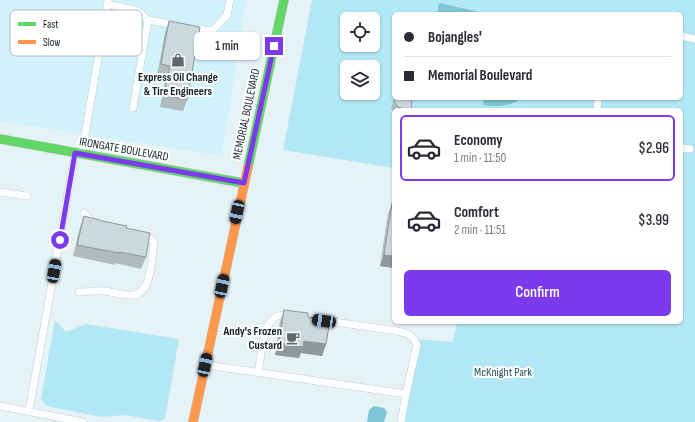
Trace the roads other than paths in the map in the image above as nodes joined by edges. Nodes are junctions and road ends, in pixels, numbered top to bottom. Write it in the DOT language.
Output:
graph roads {
  1 [pos="230,0"];
  2 [pos="284,0"];
  3 [pos="108,2"];
  4 [pos="135,10"];
  5 [pos="142,15"];
  6 [pos="148,20"];
  7 [pos="683,36"];
  8 [pos="695,39"];
  9 [pos="142,55"];
  10 [pos="98,56"];
  11 [pos="142,56"];
  12 [pos="133,108"];
  13 [pos="0,139"];
  14 [pos="683,148"];
  15 [pos="690,149"];
  16 [pos="79,154"];
  17 [pos="244,183"];
  18 [pos="0,192"];
  19 [pos="27,196"];
  20 [pos="84,213"];
  21 [pos="99,227"];
  22 [pos="130,233"];
  23 [pos="79,292"];
  24 [pos="296,317"];
  25 [pos="312,319"];
  26 [pos="205,365"];
  27 [pos="258,373"];
  28 [pos="406,394"];
  29 [pos="0,406"];
  30 [pos="29,411"];
  31 [pos="83,422"];
  32 [pos="193,422"];
  33 [pos="401,422"];
  1 -- 6 [label="lane"];
  2 -- 17 [label="main road, MEMORIAL BOULEVARD"];
  3 -- 4 [label="lane"];
  5 -- 6 [label="lane"];
  6 -- 9 [label="lane"];
  7 -- 8 [label="lane"];
  10 -- 16 [label="lane"];
  11 -- 12 [label="lane"];
  13 -- 16 [label="main road, IRONGATE BOULEVARD"];
  14 -- 15 [label="lane"];
  16 -- 17 [label="main road, IRONGATE BOULEVARD"];
  16 -- 30 [label="lane"];
  17 -- 26 [label="main road, MEMORIAL BOULEVARD"];
  18 -- 19 [label="lane"];
  20 -- 21 [label="lane"];
  22 -- 23 [label="lane"];
  24 -- 27 [label="lane"];
  25 -- 28 [label="lane"];
  26 -- 27 [label="lane"];
  26 -- 32 [label="main road, MEMORIAL BOULEVARD"];
  27 -- 28 [label="lane"];
  28 -- 33 [label="lane"];
  29 -- 30 [label="lane"];
  30 -- 31 [label="lane"];
}
